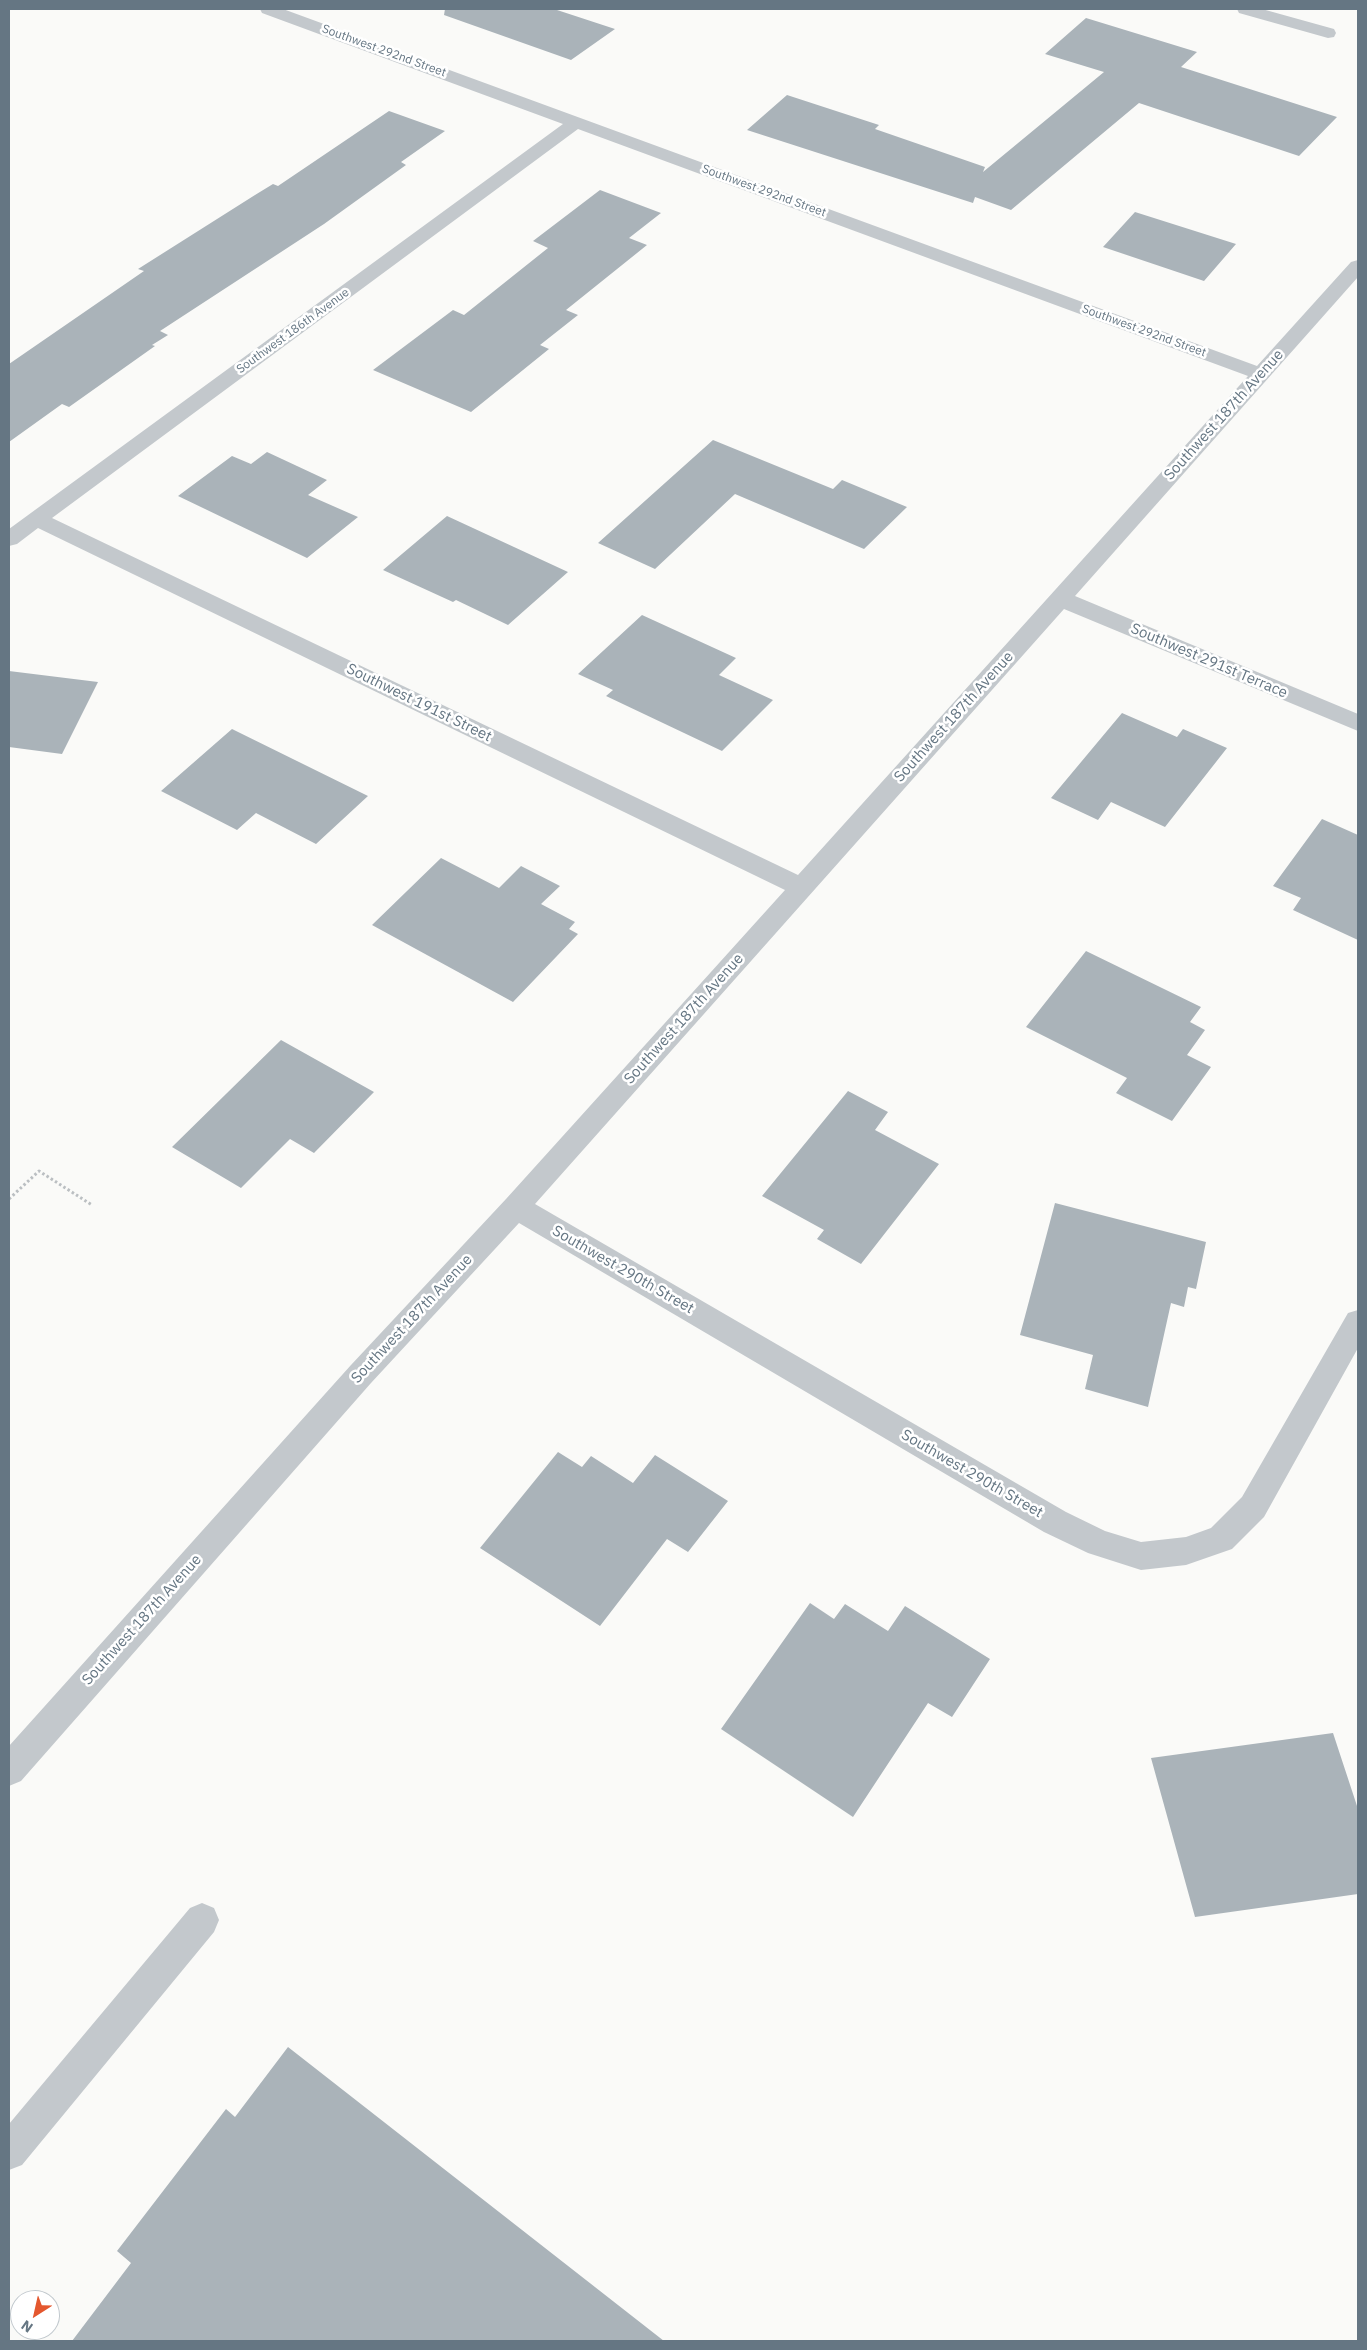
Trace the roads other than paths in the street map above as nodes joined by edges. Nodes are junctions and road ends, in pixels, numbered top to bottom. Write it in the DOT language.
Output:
graph roads {
  1 [pos="268,9"];
  2 [pos="1245,9"];
  3 [pos="294,12"];
  4 [pos="1328,33"];
  5 [pos="577,122"];
  6 [pos="1358,266"];
  7 [pos="1260,374"];
  8 [pos="36,519"];
  9 [pos="9,539"];
  10 [pos="1060,598"];
  11 [pos="1358,723"];
  12 [pos="801,887"];
  13 [pos="516,1207"];
  14 [pos="1358,1322"];
  15 [pos="9,1770"];
  16 [pos="202,1920"];
  17 [pos="9,2152"];
  1 -- 3 [label="street, Southwest 292nd Street"];
  2 -- 4 [label="street"];
  3 -- 5 [label="street, Southwest 292nd Street"];
  5 -- 7 [label="street, Southwest 292nd Street"];
  5 -- 8 [label="street, Southwest 186th Avenue"];
  6 -- 7 [label="street, Southwest 187th Avenue"];
  7 -- 10 [label="street, Southwest 187th Avenue"];
  8 -- 9 [label="street, Southwest 186th Avenue"];
  8 -- 12 [label="street, Southwest 191st Street"];
  10 -- 11 [label="street, Southwest 291st Terrace"];
  10 -- 12 [label="street, Southwest 187th Avenue"];
  12 -- 13 [label="street, Southwest 187th Avenue"];
  13 -- 14 [label="street, Southwest 290th Street"];
  13 -- 15 [label="street, Southwest 187th Avenue"];
  16 -- 17 [label="street"];
}
